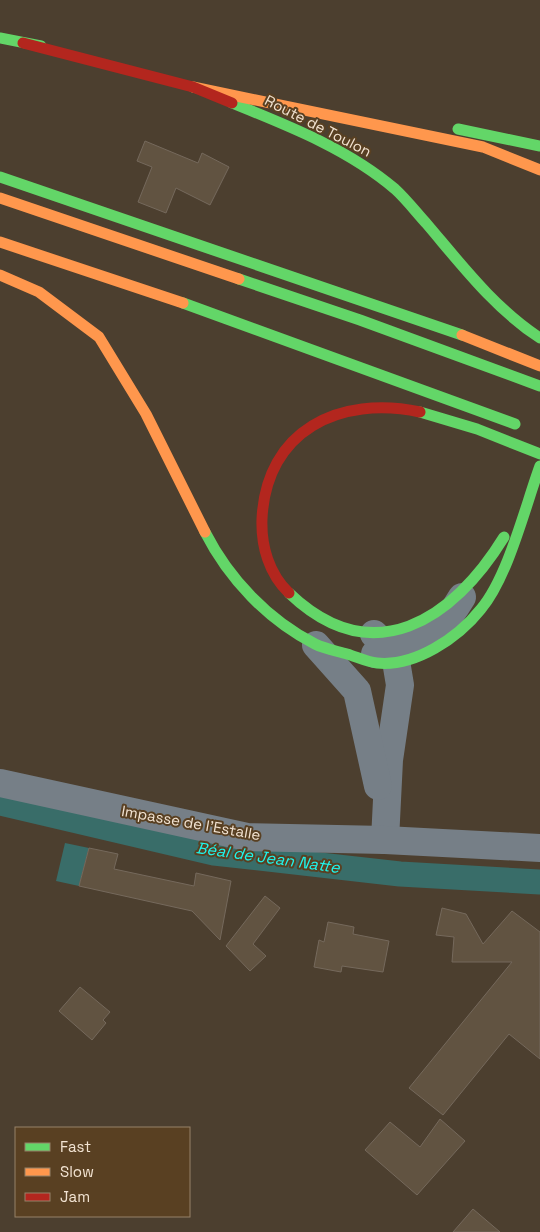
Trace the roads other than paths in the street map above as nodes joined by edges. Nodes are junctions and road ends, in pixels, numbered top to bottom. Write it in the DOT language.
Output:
graph roads {
  1 [pos="0,38"];
  2 [pos="23,43"];
  3 [pos="182,72"];
  4 [pos="194,87"];
  5 [pos="443,126"];
  6 [pos="540,146"];
  7 [pos="540,170"];
  8 [pos="0,177"];
  9 [pos="0,198"];
  10 [pos="0,242"];
  11 [pos="0,275"];
  12 [pos="540,338"];
  13 [pos="540,366"];
  14 [pos="540,386"];
  15 [pos="522,426"];
  16 [pos="540,454"];
  17 [pos="540,466"];
  18 [pos="530,490"];
  19 [pos="469,586"];
  20 [pos="316,645"];
  21 [pos="383,651"];
  22 [pos="358,691"];
  23 [pos="0,783"];
  24 [pos="384,840"];
  25 [pos="540,848"];
  1 -- 2 [label="main road, Route de Toulon"];
  2 -- 3 [label="main road, Route de Toulon"];
  2 -- 4 [label="main road, Route de Toulon"];
  4 -- 7 [label="main road"];
  4 -- 12 [label="main road, Route de Toulon"];
  5 -- 6 [label="main road"];
  8 -- 13 [label="main road"];
  9 -- 14 [label="main road"];
  10 -- 15 [label="main road"];
  11 -- 20 [label="main road"];
  16 -- 21 [label="main road"];
  17 -- 18 [label="main road"];
  18 -- 19 [label="main road"];
  18 -- 21 [label="main road"];
  19 -- 21 [label="street"];
  20 -- 21 [label="main road"];
  20 -- 22 [label="street"];
  21 -- 22 [label="street"];
  21 -- 24 [label="street"];
  22 -- 24 [label="street"];
  23 -- 24 [label="street, Impasse de l'Estalle"];
  24 -- 25 [label="street, Impasse de l'Estalle"];
}
